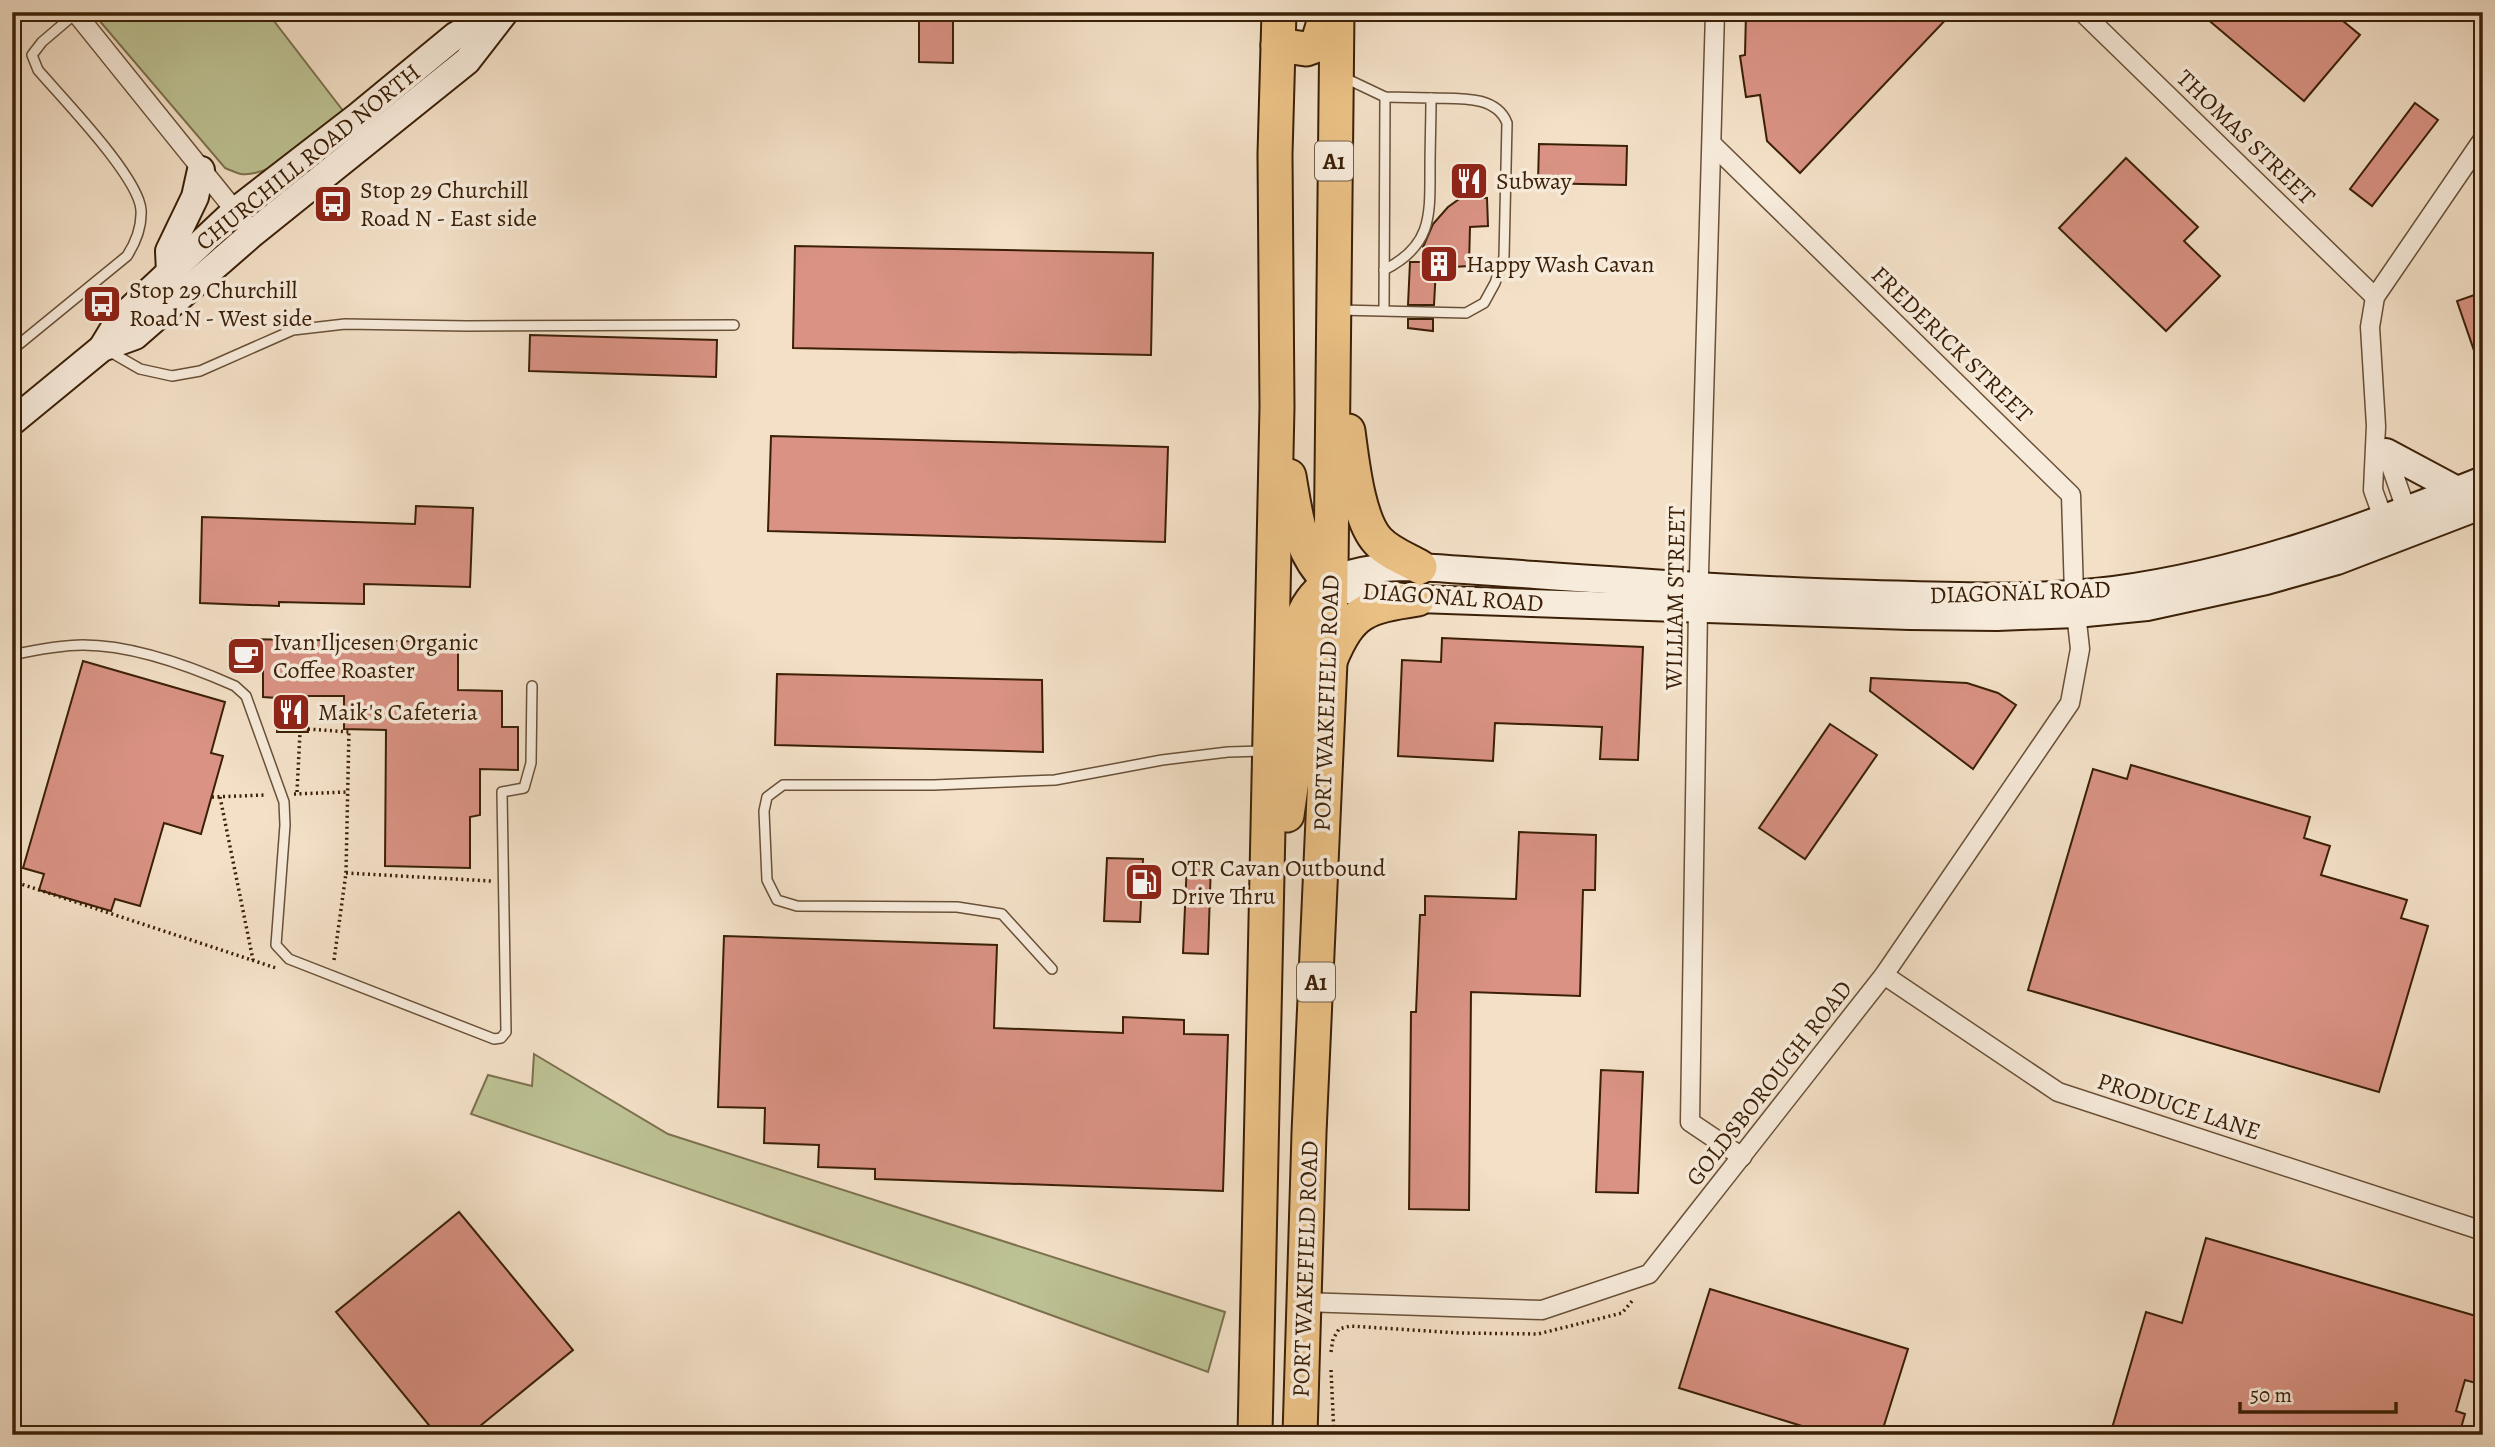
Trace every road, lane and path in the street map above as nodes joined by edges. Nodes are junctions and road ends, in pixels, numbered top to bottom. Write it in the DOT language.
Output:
graph roads {
  1 [pos="499,12"];
  2 [pos="505,12"];
  3 [pos="1327,12"];
  4 [pos="1337,12"];
  5 [pos="1715,12"];
  6 [pos="2082,12"];
  7 [pos="76,13"];
  8 [pos="1279,28"];
  9 [pos="1335,73"];
  10 [pos="1385,97"];
  11 [pos="1431,98"];
  12 [pos="2483,139"];
  13 [pos="1713,145"];
  14 [pos="201,170"];
  15 [pos="234,212"];
  16 [pos="253,233"];
  17 [pos="1384,270"];
  18 [pos="170,272"];
  19 [pos="2375,297"];
  20 [pos="1332,310"];
  21 [pos="1384,310"];
  22 [pos="734,325"];
  23 [pos="102,348"];
  24 [pos="12,350"];
  25 [pos="1277,407"];
  26 [pos="12,422"];
  27 [pos="2376,426"];
  28 [pos="2386,452"];
  29 [pos="2483,481"];
  30 [pos="2457,491"];
  31 [pos="2483,505"];
  32 [pos="2399,525"];
  33 [pos="1330,582"];
  34 [pos="1419,583"];
  35 [pos="1699,597"];
  36 [pos="2075,604"];
  37 [pos="12,655"];
  38 [pos="1330,662"];
  39 [pos="532,686"];
  40 [pos="308,729"];
  41 [pos="300,732"];
  42 [pos="1270,751"];
  43 [pos="297,794"];
  44 [pos="219,797"];
  45 [pos="346,873"];
  46 [pos="12,881"];
  47 [pos="502,882"];
  48 [pos="1267,935"];
  49 [pos="253,960"];
  50 [pos="334,963"];
  51 [pos="278,969"];
  52 [pos="1052,969"];
  53 [pos="1884,975"];
  54 [pos="1742,1157"];
  55 [pos="2483,1231"];
  56 [pos="1649,1274"];
  57 [pos="1303,1301"];
  58 [pos="1331,1354"];
  59 [pos="1331,1367"];
  60 [pos="1255,1435"];
  61 [pos="1300,1435"];
  62 [pos="1334,1435"];
  1 -- 15 [label="street, CHURCHILL ROAD NORTH"];
  2 -- 16 [label="street, CHURCHILL ROAD NORTH"];
  3 -- 8 [label="highway"];
  4 -- 9 [label="highway, PORT WAKEFIELD ROAD / A1"];
  5 -- 13 [label="street, WILLIAM STREET"];
  6 -- 19 [label="street, THOMAS STREET"];
  7 -- 14 [label="street"];
  7 -- 24 [label="lane"];
  8 -- 25 [label="highway, PORT WAKEFIELD ROAD / A1"];
  9 -- 10 [label="lane"];
  9 -- 20 [label="highway, PORT WAKEFIELD ROAD / A1"];
  10 -- 11 [label="lane"];
  10 -- 17 [label="lane"];
  11 -- 17 [label="lane"];
  11 -- 21 [label="lane"];
  12 -- 19 [label="street"];
  13 -- 35 [label="street, WILLIAM STREET"];
  13 -- 36 [label="street, FREDERICK STREET"];
  14 -- 15 [label="street"];
  14 -- 18 [label="street"];
  15 -- 16 [label="street"];
  15 -- 18 [label="street, CHURCHILL ROAD NORTH"];
  16 -- 23 [label="street, CHURCHILL ROAD NORTH"];
  17 -- 21 [label="lane"];
  18 -- 23 [label="street, CHURCHILL ROAD NORTH"];
  19 -- 27 [label="street"];
  20 -- 21 [label="lane"];
  20 -- 33 [label="highway, PORT WAKEFIELD ROAD / A1"];
  20 -- 34 [label="highway"];
  22 -- 23 [label="lane"];
  23 -- 26 [label="street, CHURCHILL ROAD NORTH"];
  25 -- 33 [label="highway"];
  25 -- 42 [label="highway, PORT WAKEFIELD ROAD / A1"];
  27 -- 28 [label="street"];
  27 -- 32 [label="street"];
  28 -- 30 [label="street"];
  28 -- 32 [label="street"];
  29 -- 30 [label="street, DIAGONAL ROAD"];
  30 -- 32 [label="street, DIAGONAL ROAD"];
  31 -- 32 [label="street, DIAGONAL ROAD"];
  32 -- 36 [label="street, DIAGONAL ROAD"];
  33 -- 34 [label="street, DIAGONAL ROAD"];
  33 -- 38 [label="highway, PORT WAKEFIELD ROAD / A1"];
  33 -- 48 [label="highway"];
  34 -- 35 [label="street, DIAGONAL ROAD"];
  34 -- 38 [label="highway"];
  35 -- 36 [label="street, DIAGONAL ROAD"];
  35 -- 54 [label="street, WILLIAM STREET"];
  36 -- 53 [label="street, GOLDSBOROUGH ROAD"];
  37 -- 39 [label="lane"];
  38 -- 57 [label="highway, PORT WAKEFIELD ROAD / A1"];
  40 -- 45 [label="path"];
  41 -- 43 [label="path"];
  42 -- 48 [label="highway, PORT WAKEFIELD ROAD / A1"];
  42 -- 52 [label="lane"];
  44 -- 49 [label="path"];
  45 -- 47 [label="path"];
  45 -- 50 [label="path"];
  46 -- 49 [label="path"];
  48 -- 60 [label="highway, PORT WAKEFIELD ROAD / A1"];
  49 -- 51 [label="path"];
  53 -- 54 [label="street, GOLDSBOROUGH ROAD"];
  53 -- 55 [label="street, PRODUCE LANE"];
  54 -- 56 [label="street, GOLDSBOROUGH ROAD"];
  56 -- 57 [label="street"];
  56 -- 58 [label="path"];
  57 -- 61 [label="highway, PORT WAKEFIELD ROAD / A1"];
  59 -- 62 [label="path"];
}
